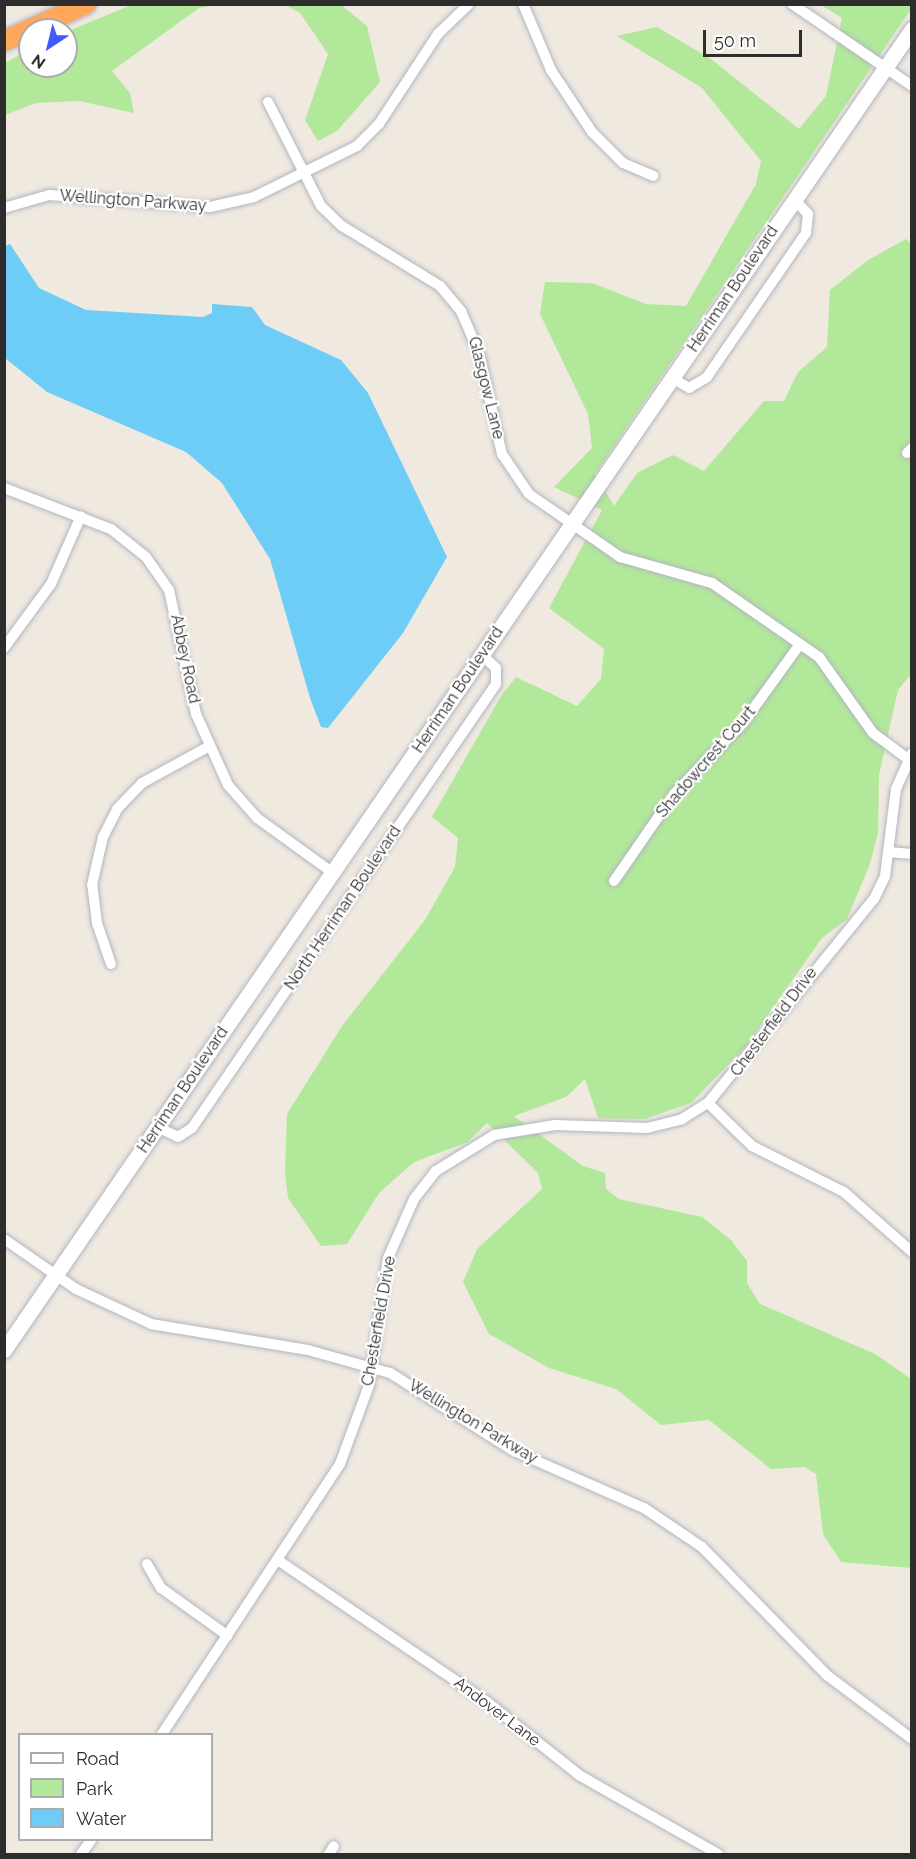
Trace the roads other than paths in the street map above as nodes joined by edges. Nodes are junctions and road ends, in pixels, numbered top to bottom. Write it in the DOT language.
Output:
graph roads {
  1 [pos="86,4"];
  2 [pos="469,4"];
  3 [pos="523,4"];
  4 [pos="792,4"];
  5 [pos="912,28"];
  6 [pos="4,41"];
  7 [pos="885,68"];
  8 [pos="912,86"];
  9 [pos="268,102"];
  10 [pos="303,174"];
  11 [pos="653,176"];
  12 [pos="794,199"];
  13 [pos="4,208"];
  14 [pos="672,378"];
  15 [pos="4,488"];
  16 [pos="81,516"];
  17 [pos="571,525"];
  18 [pos="800,644"];
  19 [pos="4,648"];
  20 [pos="482,655"];
  21 [pos="208,747"];
  22 [pos="910,756"];
  23 [pos="888,852"];
  24 [pos="912,854"];
  25 [pos="333,873"];
  26 [pos="614,881"];
  27 [pos="111,964"];
  28 [pos="708,1103"];
  29 [pos="158,1127"];
  30 [pos="4,1239"];
  31 [pos="912,1252"];
  32 [pos="56,1276"];
  33 [pos="4,1350"];
  34 [pos="372,1365"];
  35 [pos="279,1561"];
  36 [pos="147,1564"];
  37 [pos="228,1636"];
  38 [pos="163,1733"];
  39 [pos="912,1739"];
  40 [pos="90,1841"];
  41 [pos="81,1854"];
  42 [pos="718,1854"];
  1 -- 6 [label="highway"];
  2 -- 10 [label="street, Wellington Parkway"];
  3 -- 11 [label="street"];
  4 -- 7 [label="street"];
  5 -- 7 [label="street, Herriman Boulevard"];
  7 -- 8 [label="street"];
  7 -- 12 [label="street, Herriman Boulevard"];
  9 -- 10 [label="street, Glasgow Lane"];
  10 -- 13 [label="street, Wellington Parkway"];
  10 -- 17 [label="street, Glasgow Lane"];
  12 -- 14 [label="street, Herriman Boulevard"];
  12 -- 14 [label="street"];
  14 -- 17 [label="street, Herriman Boulevard"];
  15 -- 16 [label="street, Abbey Road"];
  16 -- 19 [label="street"];
  16 -- 21 [label="street, Abbey Road"];
  17 -- 18 [label="street, Glasgow Lane"];
  17 -- 20 [label="street, Herriman Boulevard"];
  18 -- 22 [label="street, Glasgow Lane"];
  18 -- 26 [label="street, Shadowcrest Court"];
  20 -- 25 [label="street, Herriman Boulevard"];
  20 -- 29 [label="street, North Herriman Boulevard"];
  21 -- 25 [label="street, Abbey Road"];
  21 -- 27 [label="street"];
  22 -- 23 [label="street, Chesterfield Drive"];
  23 -- 24 [label="street"];
  23 -- 28 [label="street, Chesterfield Drive"];
  25 -- 29 [label="street, Herriman Boulevard"];
  28 -- 31 [label="street"];
  28 -- 34 [label="street, Chesterfield Drive"];
  29 -- 32 [label="street, Herriman Boulevard"];
  30 -- 32 [label="street, Wellington Parkway"];
  32 -- 33 [label="street, Herriman Boulevard"];
  32 -- 34 [label="street, Wellington Parkway"];
  34 -- 35 [label="street, Chesterfield Drive"];
  34 -- 39 [label="street, Wellington Parkway"];
  35 -- 37 [label="street, Chesterfield Drive"];
  35 -- 42 [label="street, Andover Lane"];
  36 -- 37 [label="street"];
  37 -- 38 [label="street, Chesterfield Drive"];
  40 -- 41 [label="street"];
}
